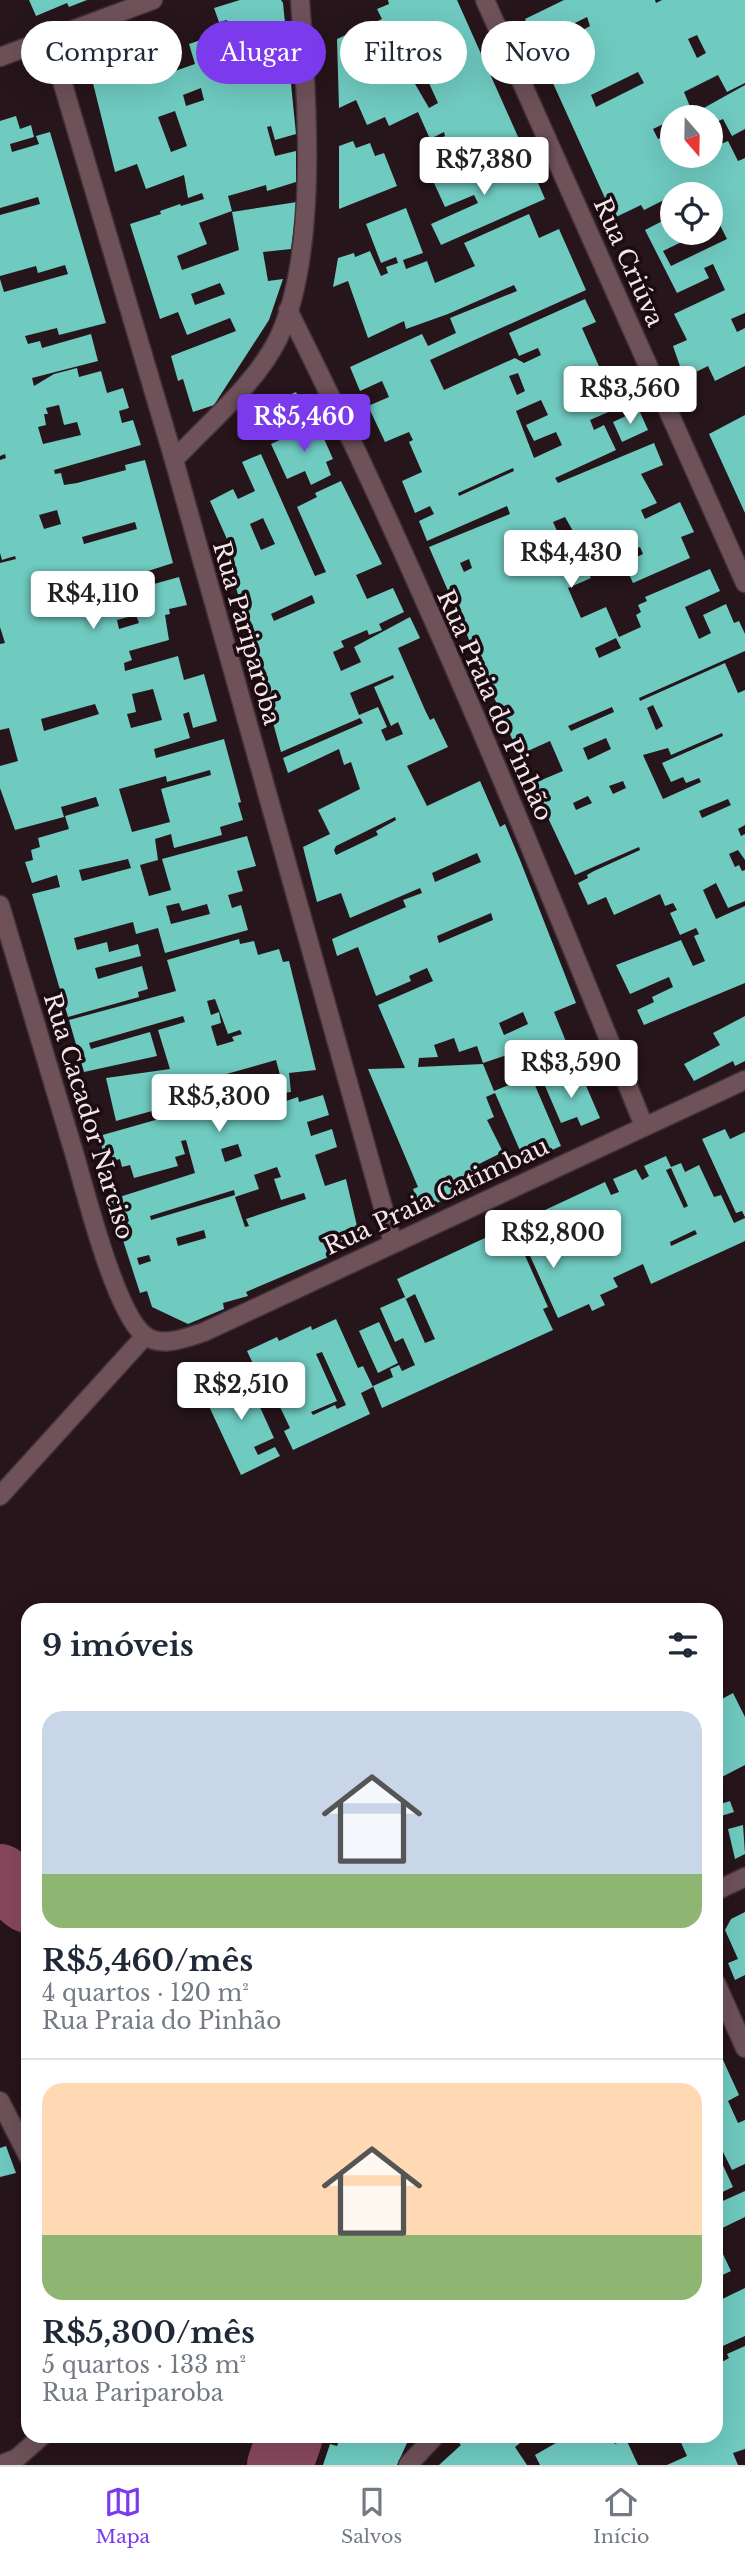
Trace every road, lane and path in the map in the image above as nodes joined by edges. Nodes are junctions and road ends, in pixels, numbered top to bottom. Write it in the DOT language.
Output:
graph roads {
  1 [pos="153,0"];
  2 [pos="300,0"];
  3 [pos="485,0"];
  4 [pos="93,21"];
  5 [pos="21,48"];
  6 [pos="0,57"];
  7 [pos="62,84"];
  8 [pos="288,310"];
  9 [pos="174,460"];
  10 [pos="743,571"];
  11 [pos="0,905"];
  12 [pos="745,1080"];
  13 [pos="643,1126"];
  14 [pos="393,1243"];
  15 [pos="145,1336"];
  16 [pos="0,1496"];
  17 [pos="745,1877"];
  18 [pos="723,1888"];
  19 [pos="723,1999"];
  20 [pos="745,2048"];
  21 [pos="0,2101"];
  22 [pos="21,2142"];
  23 [pos="35,2443"];
  24 [pos="428,2443"];
  25 [pos="0,2465"];
  26 [pos="408,2465"];
  1 -- 4 [label="street"];
  2 -- 8 [label="street"];
  3 -- 10 [label="street, Rua Criúva"];
  5 -- 6 [label="street"];
  7 -- 9 [label="street, Rua Pariparoba"];
  8 -- 9 [label="street"];
  8 -- 13 [label="street, Rua Praia do Pinhão"];
  9 -- 14 [label="street, Rua Pariparoba"];
  11 -- 15 [label="street, Rua Cacador Narciso"];
  12 -- 13 [label="street, Rua Praia Catimbau"];
  13 -- 14 [label="street, Rua Praia Catimbau"];
  14 -- 15 [label="street, Rua Praia Catimbau"];
  15 -- 16 [label="street"];
  17 -- 18 [label="street"];
  19 -- 20 [label="street"];
  21 -- 22 [label="street"];
  23 -- 25 [label="street"];
  24 -- 26 [label="street"];
}
